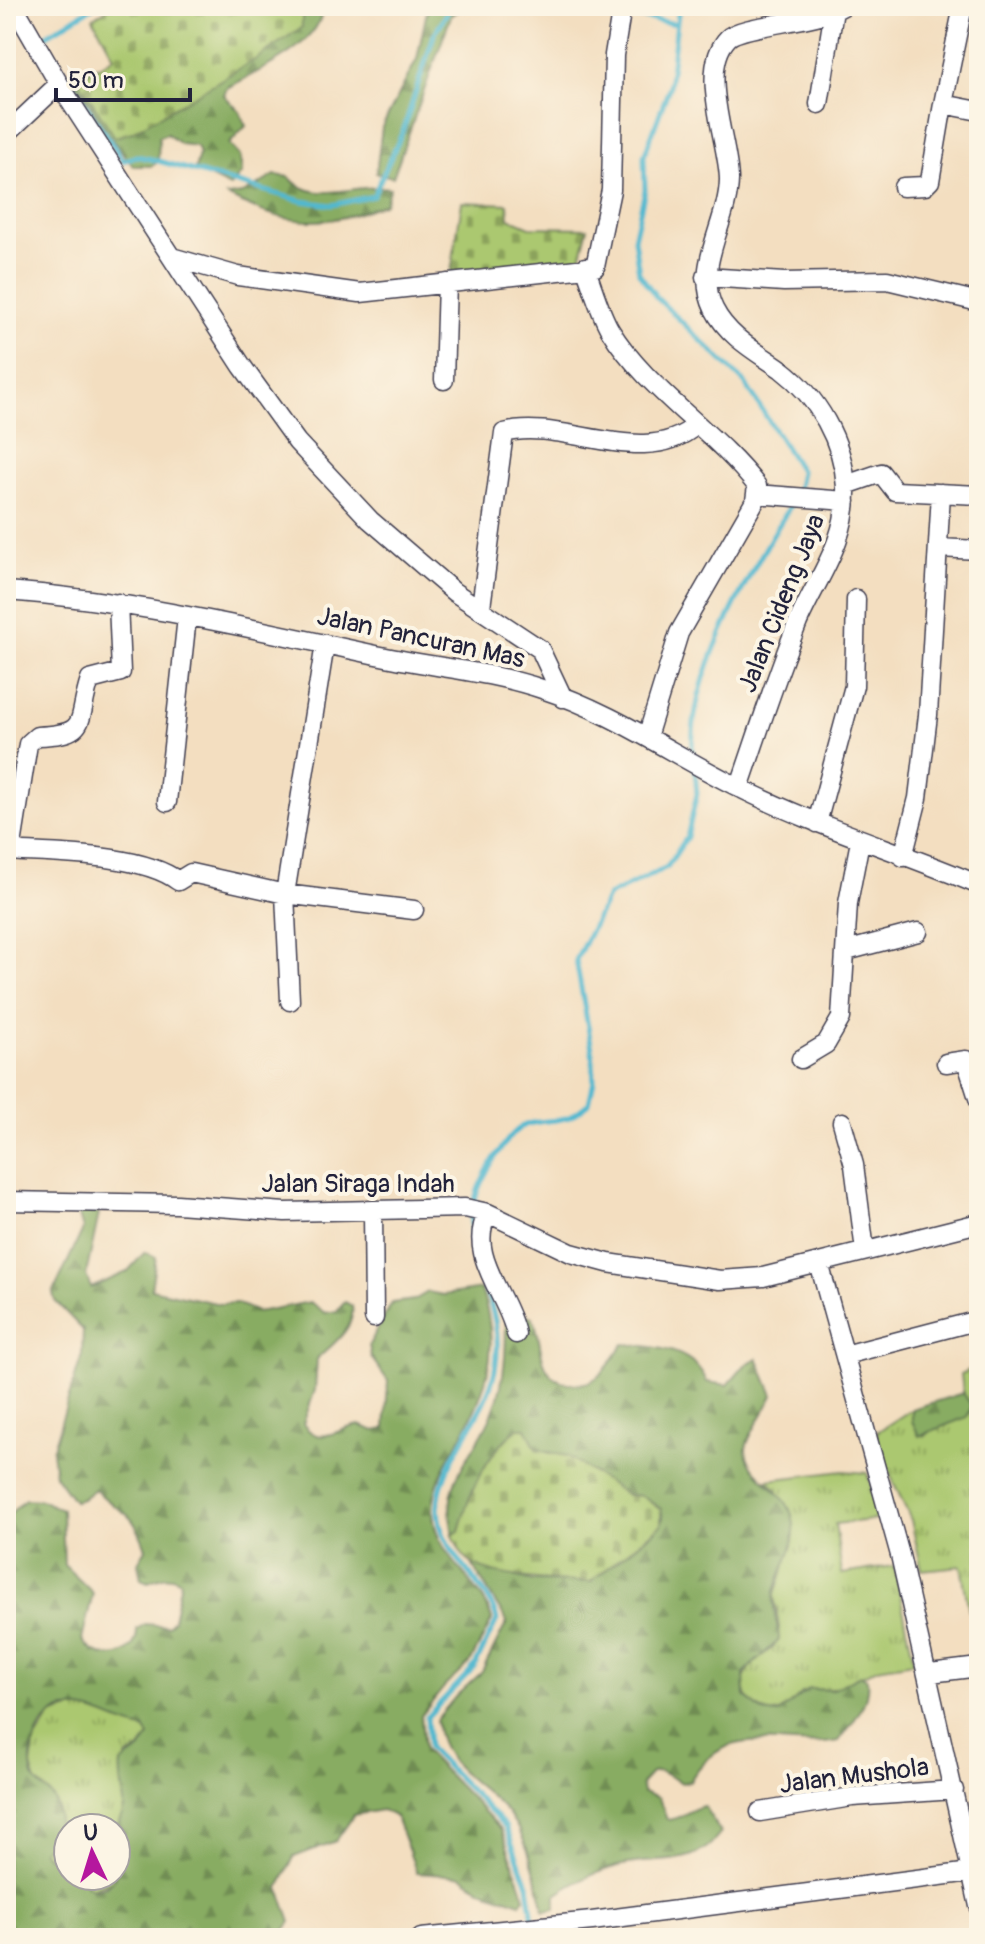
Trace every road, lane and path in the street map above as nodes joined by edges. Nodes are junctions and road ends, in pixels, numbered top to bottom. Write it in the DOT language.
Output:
graph roads {
  1 [pos="14,6"];
  2 [pos="622,6"];
  3 [pos="963,6"];
  4 [pos="839,8"];
  5 [pos="59,84"];
  6 [pos="819,104"];
  7 [pos="943,104"];
  8 [pos="979,111"];
  9 [pos="6,134"];
  10 [pos="903,187"];
  11 [pos="175,258"];
  12 [pos="585,267"];
  13 [pos="705,277"];
  14 [pos="447,283"];
  15 [pos="979,302"];
  16 [pos="444,380"];
  17 [pos="696,425"];
  18 [pos="846,493"];
  19 [pos="941,493"];
  20 [pos="756,494"];
  21 [pos="979,495"];
  22 [pos="938,548"];
  23 [pos="979,550"];
  24 [pos="6,591"];
  25 [pos="856,599"];
  26 [pos="118,603"];
  27 [pos="481,607"];
  28 [pos="187,617"];
  29 [pos="325,644"];
  30 [pos="563,698"];
  31 [pos="647,737"];
  32 [pos="734,786"];
  33 [pos="167,802"];
  34 [pos="817,823"];
  35 [pos="860,841"];
  36 [pos="8,851"];
  37 [pos="903,857"];
  38 [pos="979,885"];
  39 [pos="285,894"];
  40 [pos="414,910"];
  41 [pos="918,932"];
  42 [pos="846,951"];
  43 [pos="290,1001"];
  44 [pos="801,1059"];
  45 [pos="972,1059"];
  46 [pos="946,1063"];
  47 [pos="979,1101"];
  48 [pos="842,1122"];
  49 [pos="6,1201"];
  50 [pos="373,1210"];
  51 [pos="486,1212"];
  52 [pos="979,1223"];
  53 [pos="865,1251"];
  54 [pos="819,1263"];
  55 [pos="374,1318"];
  56 [pos="979,1320"];
  57 [pos="516,1334"];
  58 [pos="845,1355"];
  59 [pos="979,1667"];
  60 [pos="930,1673"];
  61 [pos="954,1790"];
  62 [pos="760,1812"];
  63 [pos="971,1872"];
  64 [pos="979,1906"];
  65 [pos="594,1930"];
  66 [pos="421,1938"];
  1 -- 5 [label="street"];
  2 -- 12 [label="street"];
  3 -- 7 [label="street"];
  4 -- 6 [label="street"];
  4 -- 13 [label="street"];
  5 -- 9 [label="street"];
  5 -- 11 [label="street"];
  7 -- 8 [label="street"];
  7 -- 10 [label="street"];
  11 -- 14 [label="street"];
  11 -- 27 [label="street"];
  12 -- 14 [label="street"];
  12 -- 17 [label="street"];
  13 -- 15 [label="street"];
  13 -- 18 [label="street, Jalan Cideng Jaya"];
  14 -- 16 [label="street"];
  17 -- 20 [label="street"];
  17 -- 27 [label="street"];
  18 -- 19 [label="street"];
  18 -- 20 [label="street"];
  18 -- 32 [label="street, Jalan Cideng Jaya"];
  19 -- 21 [label="street"];
  19 -- 22 [label="street"];
  20 -- 31 [label="street"];
  22 -- 23 [label="street"];
  22 -- 37 [label="street"];
  24 -- 26 [label="street, Jalan Pancuran Mas"];
  25 -- 34 [label="street"];
  26 -- 28 [label="street, Jalan Pancuran Mas"];
  26 -- 36 [label="street"];
  27 -- 30 [label="street"];
  28 -- 29 [label="street, Jalan Pancuran Mas"];
  28 -- 33 [label="street"];
  29 -- 30 [label="street, Jalan Pancuran Mas"];
  29 -- 39 [label="street"];
  30 -- 31 [label="street, Jalan Pancuran Mas"];
  31 -- 32 [label="street, Jalan Pancuran Mas"];
  32 -- 34 [label="street, Jalan Pancuran Mas"];
  34 -- 35 [label="street, Jalan Pancuran Mas"];
  35 -- 37 [label="street, Jalan Pancuran Mas"];
  35 -- 42 [label="street"];
  36 -- 39 [label="street"];
  37 -- 38 [label="street, Jalan Pancuran Mas"];
  39 -- 40 [label="street"];
  39 -- 43 [label="street"];
  41 -- 42 [label="street"];
  42 -- 44 [label="street"];
  45 -- 46 [label="street"];
  45 -- 47 [label="street"];
  48 -- 53 [label="street"];
  49 -- 50 [label="street, Jalan Siraga Indah"];
  50 -- 51 [label="street, Jalan Siraga Indah"];
  50 -- 55 [label="street"];
  51 -- 54 [label="street, Jalan Siraga Indah"];
  51 -- 57 [label="street"];
  52 -- 53 [label="street, Jalan Siraga Indah"];
  53 -- 54 [label="street, Jalan Siraga Indah"];
  54 -- 58 [label="street"];
  56 -- 58 [label="street"];
  58 -- 60 [label="street"];
  59 -- 60 [label="street"];
  60 -- 61 [label="street"];
  61 -- 62 [label="street, Jalan Mushola"];
  61 -- 63 [label="street"];
  63 -- 64 [label="street"];
  63 -- 65 [label="street"];
  65 -- 66 [label="street"];
}
